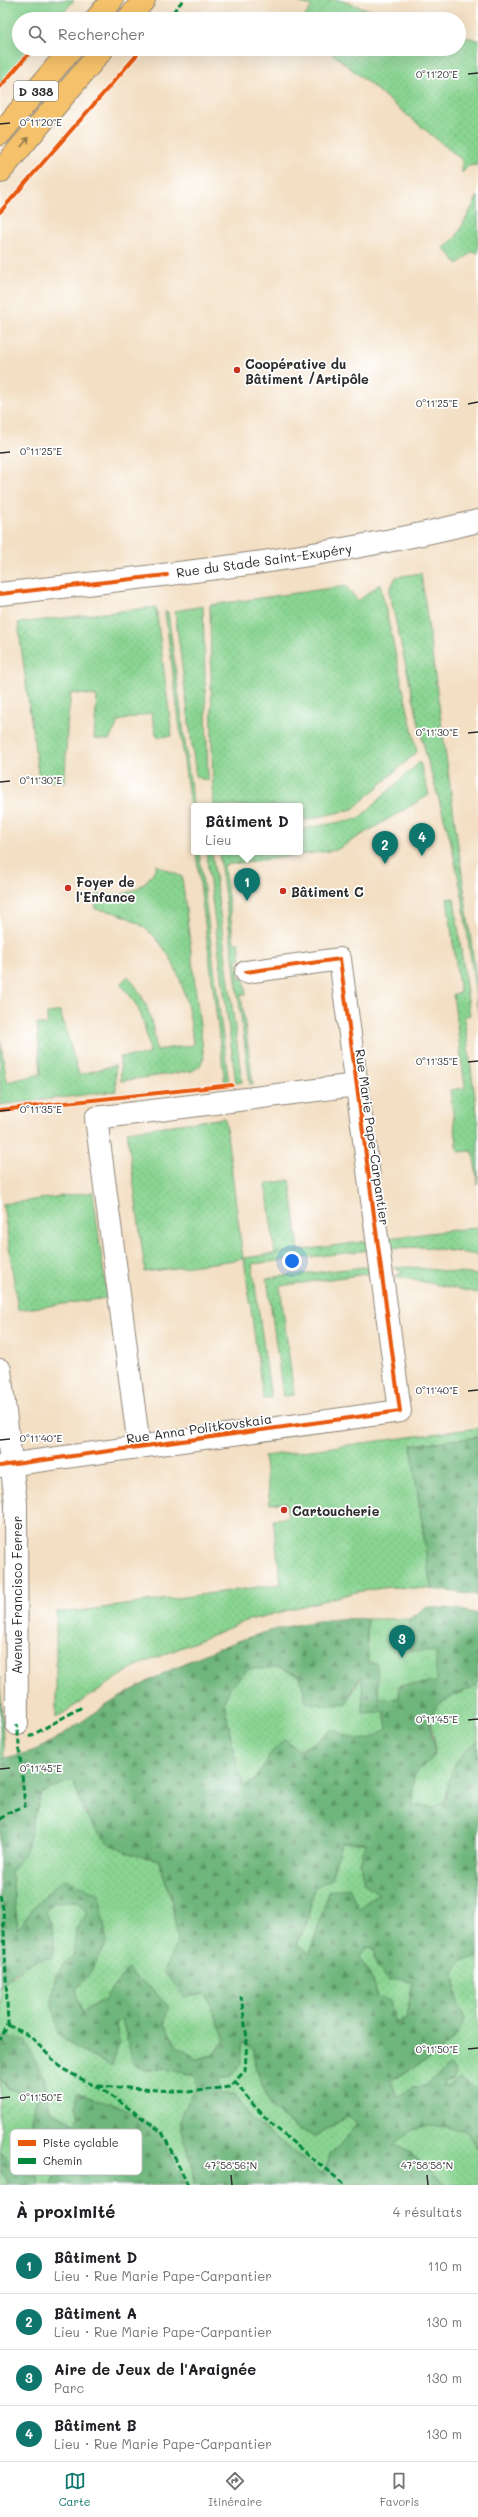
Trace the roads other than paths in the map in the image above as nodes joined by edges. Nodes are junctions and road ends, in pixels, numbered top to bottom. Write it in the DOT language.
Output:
graph roads {
  1 [pos="112,0"];
  2 [pos="144,0"];
  3 [pos="102,12"];
  4 [pos="134,12"];
  5 [pos="65,56"];
  6 [pos="97,56"];
  7 [pos="0,134"];
  8 [pos="0,172"];
  9 [pos="478,521"];
  10 [pos="0,594"];
  11 [pos="246,972"];
  12 [pos="356,1084"];
  13 [pos="0,1370"];
  14 [pos="400,1411"];
  15 [pos="139,1447"];
  16 [pos="6,1465"];
  17 [pos="17,1724"];
  1 -- 3 [label="main road"];
  2 -- 4 [label="main road"];
  5 -- 7 [label="main road, D 338"];
  8 -- 6 [label="main road, D 338, one-way"];
  9 -- 10 [label="street, Rue du Stade Saint-Exupéry"];
  11 -- 12 [label="street, Rue Marie Pape-Carpantier"];
  12 -- 14 [label="street, Rue Marie Pape-Carpantier"];
  12 -- 15 [label="street, Rue Marie Pape-Carpantier"];
  13 -- 16 [label="street, Avenue Francisco Ferrer"];
  14 -- 15 [label="street, Rue Anna Politkovskaia"];
  15 -- 16 [label="street, Rue Anna Politkovskaia"];
  16 -- 17 [label="street, Avenue Francisco Ferrer"];
}
